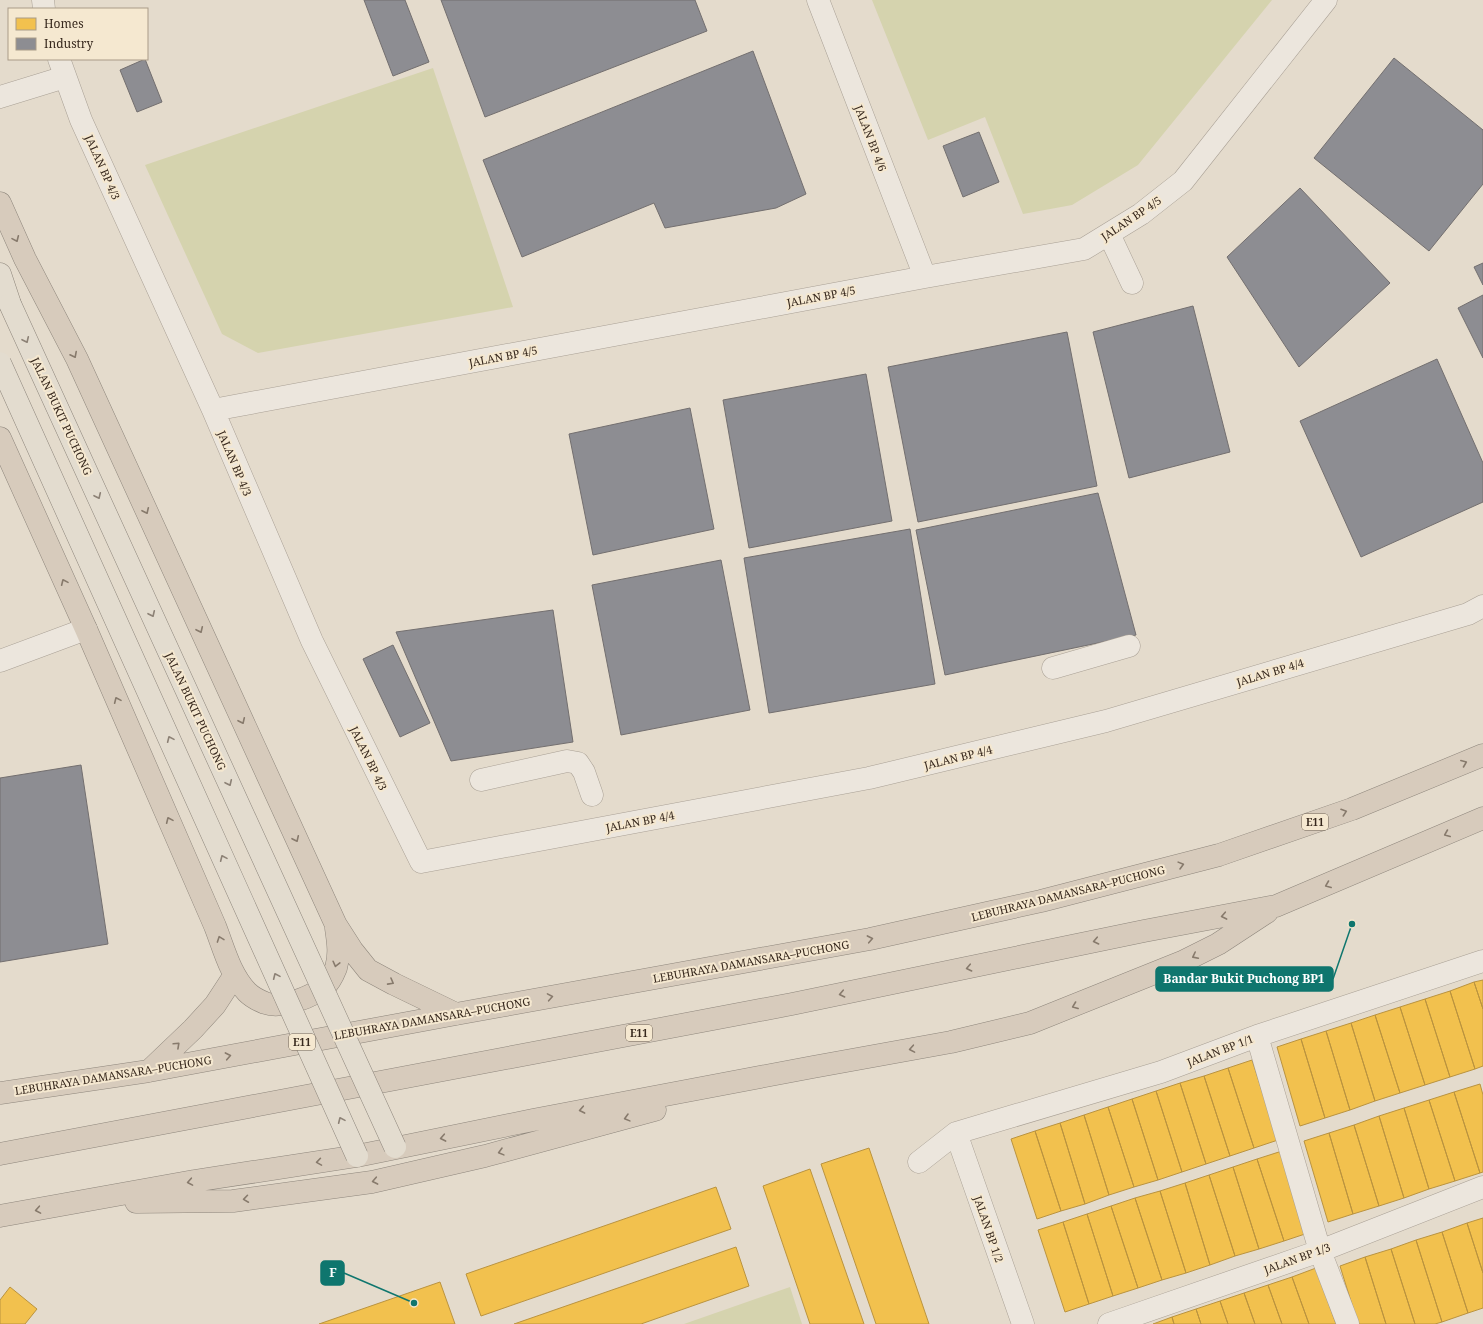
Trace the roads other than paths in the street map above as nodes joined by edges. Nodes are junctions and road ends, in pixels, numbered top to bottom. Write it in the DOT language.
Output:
graph roads {
  1 [pos="818,0"];
  2 [pos="1326,0"];
  3 [pos="62,68"];
  4 [pos="0,97"];
  5 [pos="0,204"];
  6 [pos="1109,234"];
  7 [pos="0,274"];
  8 [pos="925,276"];
  9 [pos="1132,283"];
  10 [pos="0,363"];
  11 [pos="213,410"];
  12 [pos="0,438"];
  13 [pos="1483,606"];
  14 [pos="86,629"];
  15 [pos="1129,646"];
  16 [pos="0,661"];
  17 [pos="1053,668"];
  18 [pos="1483,755"];
  19 [pos="481,780"];
  20 [pos="592,795"];
  21 [pos="1483,818"];
  22 [pos="421,862"];
  23 [pos="1276,906"];
  24 [pos="336,925"];
  25 [pos="1483,961"];
  26 [pos="234,976"];
  27 [pos="456,1014"];
  28 [pos="1257,1036"];
  29 [pos="813,1067"];
  30 [pos="148,1071"];
  31 [pos="0,1093"];
  32 [pos="956,1133"];
  33 [pos="396,1147"];
  34 [pos="0,1154"];
  35 [pos="358,1156"];
  36 [pos="919,1162"];
  37 [pos="1483,1187"];
  38 [pos="77,1203"];
  39 [pos="0,1216"];
  40 [pos="1320,1250"];
  41 [pos="1023,1324"];
  42 [pos="1109,1324"];
  43 [pos="1348,1324"];
  1 -- 8 [label="street, JALAN BP 4/6"];
  2 -- 6 [label="street, JALAN BP 4/5"];
  3 -- 4 [label="street"];
  3 -- 11 [label="street, JALAN BP 4/3"];
  5 -- 24 [label="highway, one-way"];
  6 -- 8 [label="street, JALAN BP 4/5"];
  6 -- 9 [label="street"];
  7 -- 33 [label="main road, JALAN BUKIT PUCHONG, one-way, bridge"];
  8 -- 11 [label="street, JALAN BP 4/5"];
  35 -- 10 [label="main road, one-way, bridge"];
  11 -- 22 [label="street, JALAN BP 4/3"];
  14 -- 12 [label="highway, one-way"];
  13 -- 22 [label="street, JALAN BP 4/4"];
  14 -- 16 [label="street"];
  26 -- 14 [label="highway, one-way"];
  15 -- 17 [label="street"];
  27 -- 18 [label="highway, LEBUHRAYA DAMANSARA–PUCHONG / E11, one-way"];
  19 -- 20 [label="street"];
  21 -- 23 [label="highway, E11, one-way"];
  23 -- 29 [label="highway, one-way"];
  23 -- 34 [label="highway, E11, one-way"];
  24 -- 26 [label="highway, one-way"];
  24 -- 27 [label="highway, one-way"];
  25 -- 28 [label="street, JALAN BP 1/1"];
  30 -- 26 [label="highway, one-way"];
  30 -- 27 [label="highway, LEBUHRAYA DAMANSARA–PUCHONG / E11, one-way"];
  28 -- 32 [label="street, JALAN BP 1/1"];
  28 -- 40 [label="street"];
  29 -- 33 [label="highway, one-way"];
  29 -- 38 [label="highway, one-way"];
  30 -- 31 [label="highway, LEBUHRAYA DAMANSARA–PUCHONG / E11"];
  32 -- 36 [label="street"];
  32 -- 41 [label="street, JALAN BP 1/2"];
  33 -- 35 [label="highway"];
  35 -- 38 [label="highway, one-way"];
  37 -- 40 [label="street, JALAN BP 1/3"];
  38 -- 39 [label="highway, one-way"];
  40 -- 42 [label="street, JALAN BP 1/3"];
  40 -- 43 [label="street"];
}
